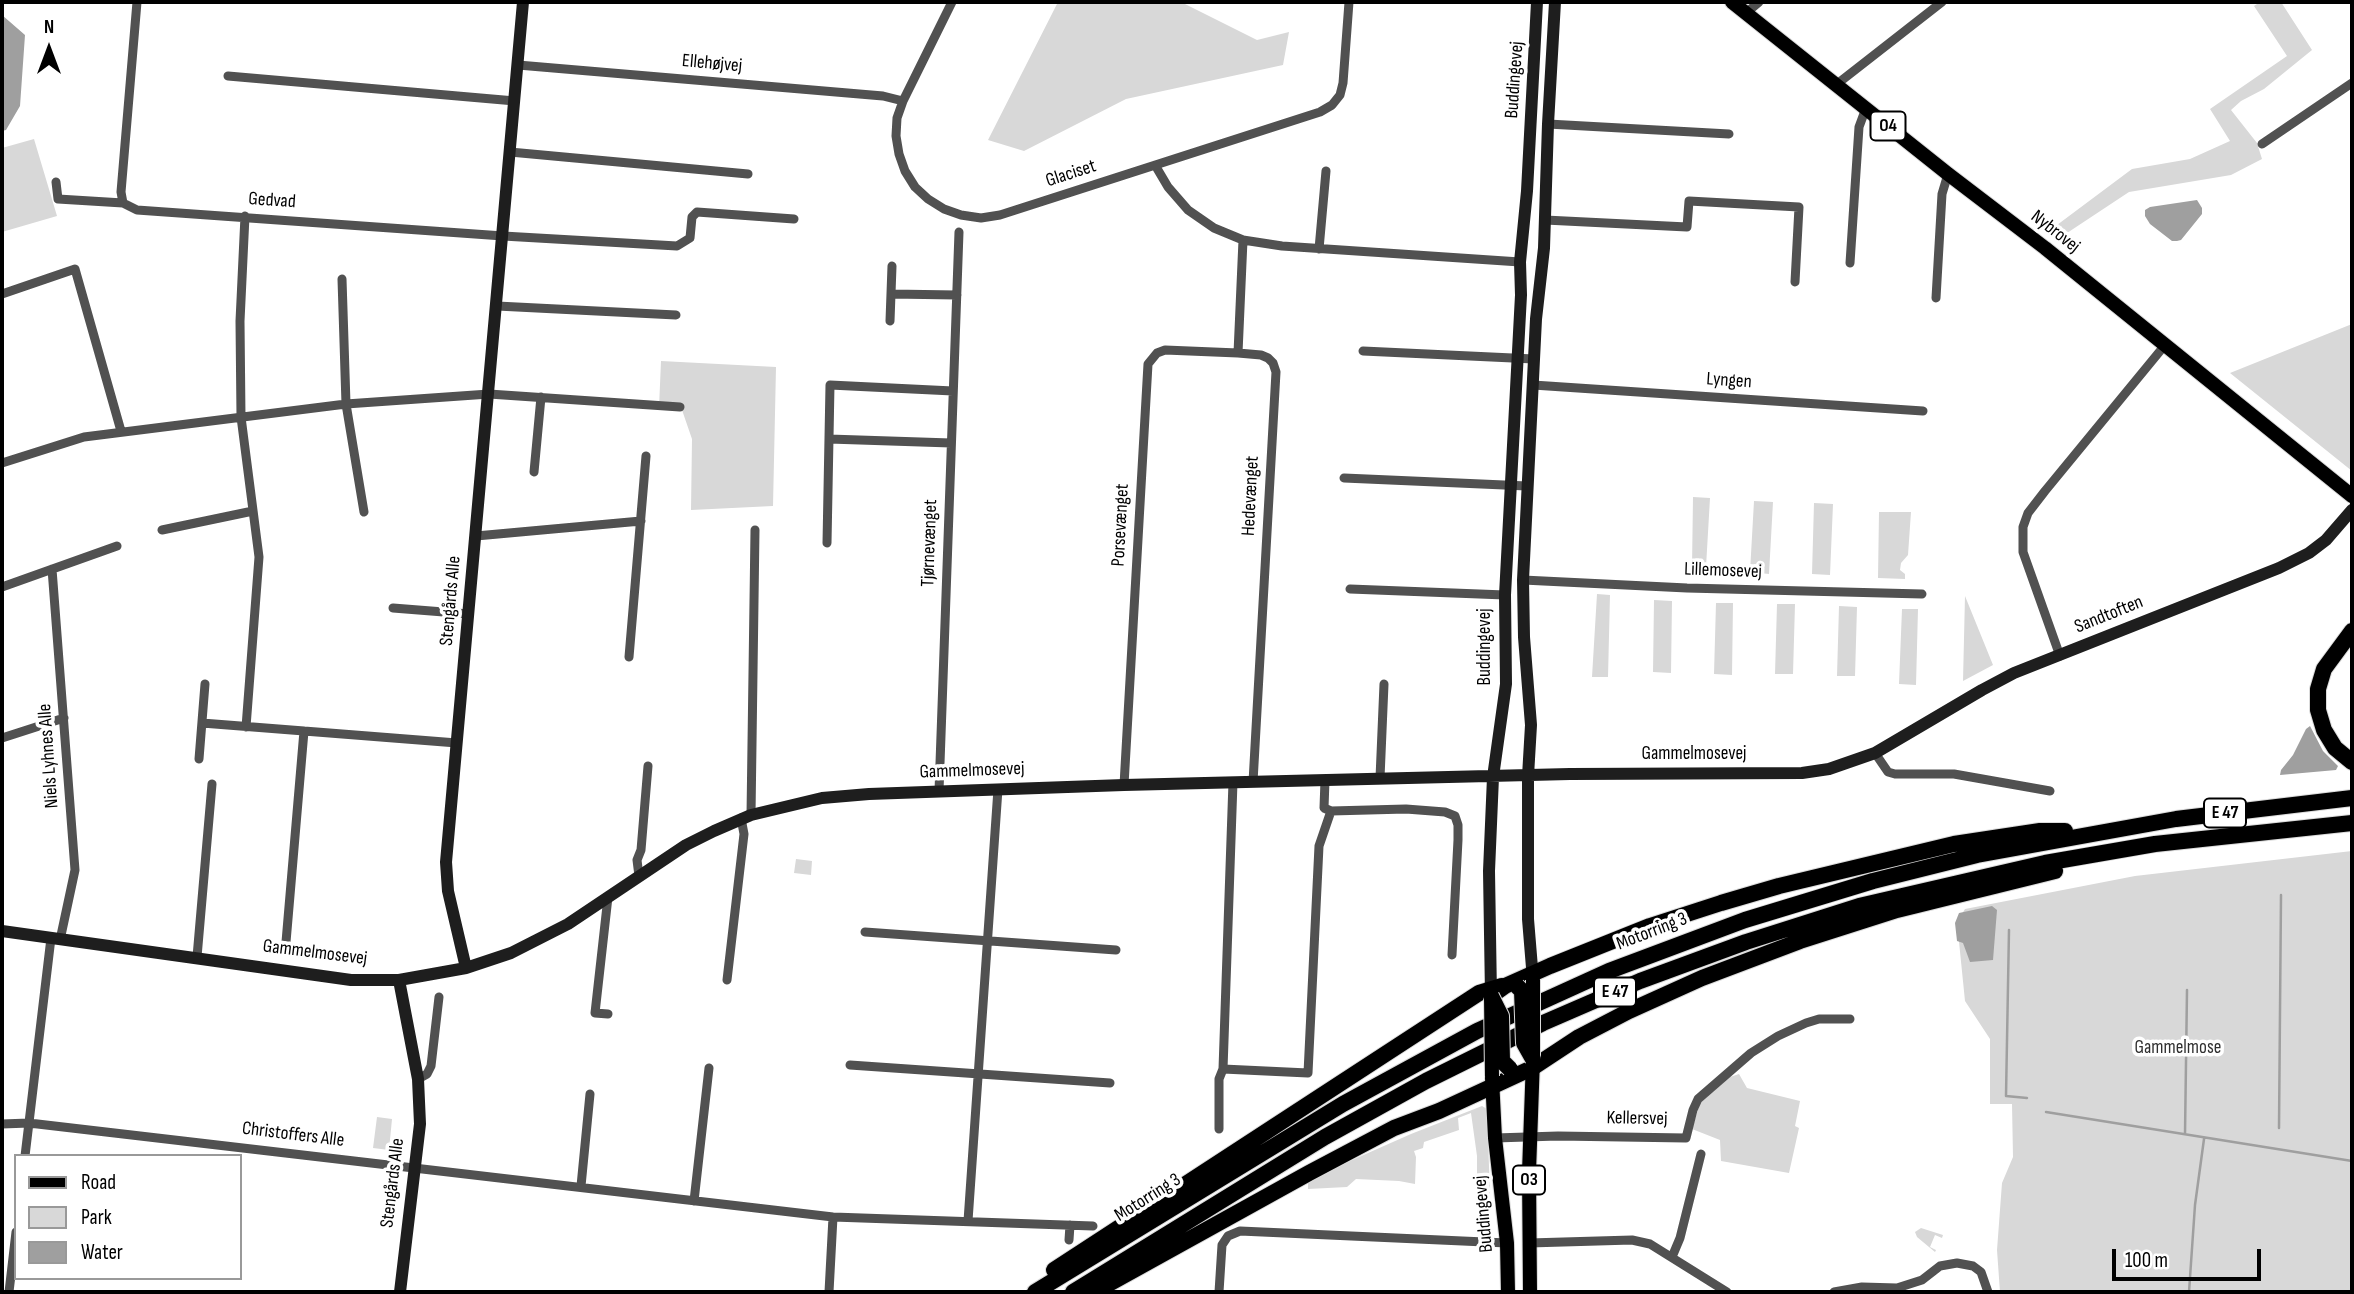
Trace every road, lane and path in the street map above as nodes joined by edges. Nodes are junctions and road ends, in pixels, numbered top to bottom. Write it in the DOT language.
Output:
graph roads {
  1 [pos="137,2"];
  2 [pos="523,2"];
  3 [pos="952,2"];
  4 [pos="1349,2"];
  5 [pos="1537,2"];
  6 [pos="1555,2"];
  7 [pos="1732,2"];
  8 [pos="1759,2"];
  9 [pos="1941,2"];
  10 [pos="1746,13"];
  11 [pos="518,65"];
  12 [pos="228,76"];
  13 [pos="2352,83"];
  14 [pos="1837,84"];
  15 [pos="514,101"];
  16 [pos="902,101"];
  17 [pos="1866,108"];
  18 [pos="1548,124"];
  19 [pos="1729,134"];
  20 [pos="2262,144"];
  21 [pos="510,152"];
  22 [pos="1155,165"];
  23 [pos="1326,171"];
  24 [pos="748,174"];
  25 [pos="1948,174"];
  26 [pos="56,182"];
  27 [pos="123,203"];
  28 [pos="245,216"];
  29 [pos="794,219"];
  30 [pos="1545,219"];
  31 [pos="959,232"];
  32 [pos="503,236"];
  33 [pos="1243,240"];
  34 [pos="1319,249"];
  35 [pos="1520,262"];
  36 [pos="1850,263"];
  37 [pos="892,266"];
  38 [pos="342,279"];
  39 [pos="1795,282"];
  40 [pos="891,293"];
  41 [pos="2,295"];
  42 [pos="957,296"];
  43 [pos="1936,298"];
  44 [pos="497,306"];
  45 [pos="677,315"];
  46 [pos="890,321"];
  47 [pos="2165,345"];
  48 [pos="1363,351"];
  49 [pos="1238,353"];
  50 [pos="1518,358"];
  51 [pos="1534,359"];
  52 [pos="1533,385"];
  53 [pos="953,391"];
  54 [pos="489,394"];
  55 [pos="541,397"];
  56 [pos="346,404"];
  57 [pos="680,407"];
  58 [pos="1923,411"];
  59 [pos="241,416"];
  60 [pos="121,431"];
  61 [pos="829,439"];
  62 [pos="951,443"];
  63 [pos="646,456"];
  64 [pos="2,464"];
  65 [pos="534,472"];
  66 [pos="1344,478"];
  67 [pos="1512,485"];
  68 [pos="1527,486"];
  69 [pos="2352,496"];
  70 [pos="2352,510"];
  71 [pos="253,511"];
  72 [pos="364,512"];
  73 [pos="641,521"];
  74 [pos="162,530"];
  75 [pos="755,530"];
  76 [pos="476,536"];
  77 [pos="827,543"];
  78 [pos="117,547"];
  79 [pos="52,569"];
  80 [pos="1523,580"];
  81 [pos="2,587"];
  82 [pos="1350,589"];
  83 [pos="1922,594"];
  84 [pos="1505,595"];
  85 [pos="393,608"];
  86 [pos="469,614"];
  87 [pos="2352,631"];
  88 [pos="2060,656"];
  89 [pos="629,657"];
  90 [pos="205,684"];
  91 [pos="1384,684"];
  92 [pos="64,718"];
  93 [pos="202,723"];
  94 [pos="246,727"];
  95 [pos="304,731"];
  96 [pos="2,738"];
  97 [pos="457,743"];
  98 [pos="1875,753"];
  99 [pos="199,759"];
  100 [pos="2352,762"];
  101 [pos="648,766"];
  102 [pos="1528,776"];
  103 [pos="1493,777"];
  104 [pos="1380,778"];
  105 [pos="1325,780"];
  106 [pos="1233,782"];
  107 [pos="1253,782"];
  108 [pos="212,784"];
  109 [pos="1124,785"];
  110 [pos="998,789"];
  111 [pos="939,791"];
  112 [pos="2050,791"];
  113 [pos="2352,798"];
  114 [pos="1331,811"];
  115 [pos="746,817"];
  116 [pos="2352,822"];
  117 [pos="2099,832"];
  118 [pos="2155,844"];
  119 [pos="639,876"];
  120 [pos="608,897"];
  121 [pos="2,930"];
  122 [pos="865,932"];
  123 [pos="56,939"];
  124 [pos="987,941"];
  125 [pos="286,942"];
  126 [pos="1116,950"];
  127 [pos="1452,956"];
  128 [pos="197,957"];
  129 [pos="466,968"];
  130 [pos="1533,977"];
  131 [pos="399,980"];
  132 [pos="727,981"];
  133 [pos="1501,989"];
  134 [pos="439,997"];
  135 [pos="608,1014"];
  136 [pos="1850,1020"];
  137 [pos="1532,1063"];
  138 [pos="850,1065"];
  139 [pos="709,1068"];
  140 [pos="1223,1069"];
  141 [pos="978,1074"];
  142 [pos="418,1079"];
  143 [pos="1492,1081"];
  144 [pos="1110,1083"];
  145 [pos="590,1094"];
  146 [pos="29,1123"];
  147 [pos="2,1124"];
  148 [pos="1219,1129"];
  149 [pos="1531,1137"];
  150 [pos="1495,1138"];
  151 [pos="25,1154"];
  152 [pos="1701,1154"];
  153 [pos="415,1167"];
  154 [pos="581,1186"];
  155 [pos="694,1201"];
  156 [pos="833,1217"];
  157 [pos="968,1221"];
  158 [pos="1070,1225"];
  159 [pos="1093,1226"];
  160 [pos="1069,1240"];
  161 [pos="1507,1243"];
  162 [pos="1529,1243"];
  163 [pos="14,1249"];
  164 [pos="1672,1257"];
  165 [pos="2,1291"];
  166 [pos="9,1292"];
  167 [pos="15,1292"];
  168 [pos="400,1292"];
  169 [pos="829,1292"];
  170 [pos="1025,1292"];
  171 [pos="1035,1292"];
  172 [pos="1073,1292"];
  173 [pos="1094,1292"];
  174 [pos="1219,1292"];
  175 [pos="1508,1292"];
  176 [pos="1530,1292"];
  177 [pos="1727,1292"];
  178 [pos="1835,1292"];
  179 [pos="1988,1292"];
  1 -- 27 [label="street"];
  2 -- 11 [label="street, Stengårds Alle"];
  3 -- 16 [label="street, Glaciset"];
  4 -- 22 [label="street, Glaciset"];
  5 -- 35 [label="street, Buddingevej"];
  6 -- 18 [label="street, Buddingevej"];
  7 -- 10 [label="main road, Nybrovej / O4"];
  8 -- 10 [label="street"];
  9 -- 14 [label="street"];
  10 -- 14 [label="main road, Nybrovej / O4"];
  11 -- 15 [label="street, Stengårds Alle"];
  11 -- 16 [label="street, Ellehøjvej"];
  12 -- 15 [label="street"];
  13 -- 20 [label="street"];
  14 -- 17 [label="main road, Nybrovej / O4"];
  15 -- 21 [label="street, Stengårds Alle"];
  16 -- 22 [label="street, Glaciset"];
  17 -- 25 [label="main road, Nybrovej / O4"];
  17 -- 36 [label="street"];
  18 -- 19 [label="street"];
  18 -- 30 [label="street, Buddingevej"];
  21 -- 24 [label="street"];
  21 -- 32 [label="street, Stengårds Alle"];
  22 -- 33 [label="street"];
  23 -- 34 [label="street"];
  25 -- 43 [label="street"];
  25 -- 47 [label="main road, Nybrovej / O4"];
  26 -- 27 [label="street, Gedvad"];
  27 -- 28 [label="street, Gedvad"];
  28 -- 32 [label="street, Gedvad"];
  28 -- 59 [label="street"];
  29 -- 32 [label="street"];
  30 -- 39 [label="street"];
  30 -- 51 [label="street, Buddingevej"];
  31 -- 42 [label="street, Tjørnevænget"];
  32 -- 44 [label="street, Stengårds Alle"];
  33 -- 34 [label="street"];
  33 -- 49 [label="street"];
  34 -- 35 [label="street"];
  35 -- 50 [label="street, Buddingevej"];
  37 -- 40 [label="street"];
  38 -- 56 [label="street"];
  40 -- 42 [label="street"];
  40 -- 46 [label="street"];
  41 -- 60 [label="street"];
  42 -- 53 [label="street, Tjørnevænget"];
  44 -- 45 [label="street"];
  44 -- 54 [label="street, Stengårds Alle"];
  47 -- 69 [label="main road, Nybrovej / O4"];
  47 -- 88 [label="street"];
  48 -- 50 [label="street"];
  49 -- 107 [label="street, Hedevænget"];
  49 -- 109 [label="street, Porsevænget"];
  50 -- 51 [label="street"];
  50 -- 67 [label="street, Buddingevej"];
  51 -- 52 [label="street, Buddingevej"];
  52 -- 58 [label="street, Lyngen"];
  52 -- 68 [label="street, Buddingevej"];
  53 -- 61 [label="street"];
  53 -- 62 [label="street, Tjørnevænget"];
  54 -- 55 [label="street"];
  54 -- 56 [label="street"];
  54 -- 76 [label="street, Stengårds Alle"];
  55 -- 57 [label="street"];
  55 -- 65 [label="street"];
  56 -- 59 [label="street"];
  56 -- 72 [label="street"];
  59 -- 60 [label="street"];
  59 -- 71 [label="street"];
  60 -- 64 [label="street"];
  61 -- 62 [label="street"];
  61 -- 77 [label="street"];
  62 -- 111 [label="street, Tjørnevænget"];
  63 -- 73 [label="street"];
  66 -- 67 [label="street"];
  67 -- 68 [label="street"];
  67 -- 84 [label="street, Buddingevej"];
  68 -- 80 [label="street, Buddingevej"];
  70 -- 88 [label="street, Sandtoften"];
  71 -- 74 [label="street"];
  71 -- 94 [label="street"];
  73 -- 76 [label="street"];
  73 -- 89 [label="street"];
  75 -- 115 [label="street"];
  76 -- 86 [label="street, Stengårds Alle"];
  78 -- 79 [label="street"];
  79 -- 81 [label="street"];
  79 -- 92 [label="street, Niels Lyhnes Alle"];
  80 -- 83 [label="street, Lillemosevej"];
  80 -- 102 [label="street, Buddingevej"];
  82 -- 84 [label="street"];
  84 -- 103 [label="street, Buddingevej"];
  85 -- 86 [label="street"];
  86 -- 97 [label="street, Stengårds Alle"];
  87 -- 100 [label="highway"];
  88 -- 98 [label="street, Sandtoften"];
  90 -- 93 [label="street"];
  91 -- 104 [label="street"];
  92 -- 96 [label="street"];
  92 -- 123 [label="street, Niels Lyhnes Alle"];
  93 -- 94 [label="street"];
  93 -- 99 [label="street"];
  94 -- 95 [label="street"];
  95 -- 97 [label="street"];
  95 -- 125 [label="street"];
  97 -- 129 [label="street, Stengårds Alle"];
  98 -- 102 [label="street, Gammelmosevej"];
  98 -- 112 [label="street"];
  101 -- 119 [label="street"];
  102 -- 103 [label="street, Gammelmosevej"];
  102 -- 130 [label="street, Buddingevej"];
  103 -- 104 [label="street, Gammelmosevej"];
  103 -- 133 [label="street, Buddingevej"];
  104 -- 105 [label="street, Gammelmosevej"];
  105 -- 107 [label="street, Gammelmosevej"];
  105 -- 114 [label="street"];
  106 -- 107 [label="street, Gammelmosevej"];
  106 -- 109 [label="street, Gammelmosevej"];
  106 -- 140 [label="street"];
  108 -- 128 [label="street"];
  109 -- 110 [label="street, Gammelmosevej"];
  110 -- 111 [label="street, Gammelmosevej"];
  110 -- 124 [label="street"];
  111 -- 115 [label="street, Gammelmosevej"];
  113 -- 117 [label="highway, Motorring 3 / E 47"];
  114 -- 127 [label="street"];
  114 -- 140 [label="street"];
  115 -- 119 [label="street, Gammelmosevej"];
  115 -- 132 [label="street"];
  116 -- 118 [label="highway, E 47"];
  117 -- 130 [label="highway"];
  117 -- 171 [label="highway, Motorring 3 / E 47"];
  118 -- 137 [label="highway"];
  118 -- 172 [label="highway, E 47"];
  119 -- 120 [label="street, Gammelmosevej"];
  120 -- 129 [label="street, Gammelmosevej"];
  120 -- 135 [label="street"];
  121 -- 123 [label="street, Gammelmosevej"];
  122 -- 124 [label="street"];
  123 -- 128 [label="street, Gammelmosevej"];
  123 -- 146 [label="street, Niels Lyhnes Alle"];
  124 -- 126 [label="street"];
  124 -- 141 [label="street"];
  128 -- 131 [label="street, Gammelmosevej"];
  129 -- 131 [label="street, Gammelmosevej"];
  130 -- 133 [label="highway"];
  130 -- 137 [label="main road, Buddingevej / O3, bridge"];
  131 -- 142 [label="street, Stengårds Alle"];
  133 -- 137 [label="highway, bridge"];
  133 -- 137 [label="highway, bridge"];
  133 -- 143 [label="main road, Buddingevej / O3, bridge"];
  133 -- 170 [label="highway"];
  134 -- 142 [label="street, Stengårds Alle"];
  136 -- 149 [label="street, Kellersvej"];
  137 -- 143 [label="highway"];
  137 -- 149 [label="main road, Buddingevej / O3"];
  138 -- 141 [label="street"];
  139 -- 155 [label="street"];
  140 -- 148 [label="street"];
  141 -- 144 [label="street"];
  141 -- 157 [label="street"];
  142 -- 153 [label="street, Stengårds Alle"];
  143 -- 150 [label="main road, Buddingevej / O3"];
  143 -- 173 [label="highway"];
  145 -- 154 [label="street"];
  146 -- 147 [label="street, Christoffers Alle"];
  146 -- 151 [label="street, Niels Lyhnes Alle"];
  146 -- 153 [label="street, Christoffers Alle"];
  149 -- 150 [label="street, Kellersvej"];
  149 -- 162 [label="main road, Buddingevej / O3"];
  150 -- 161 [label="main road, Buddingevej / O3"];
  152 -- 164 [label="street"];
  153 -- 154 [label="street, Christoffers Alle"];
  153 -- 168 [label="street, Stengårds Alle"];
  154 -- 155 [label="street, Christoffers Alle"];
  155 -- 156 [label="street, Christoffers Alle"];
  156 -- 157 [label="street, Christoffers Alle"];
  156 -- 169 [label="street"];
  157 -- 158 [label="street, Christoffers Alle"];
  158 -- 159 [label="street, Christoffers Alle"];
  158 -- 160 [label="street"];
  161 -- 174 [label="street"];
  161 -- 175 [label="main road, Buddingevej / O3"];
  162 -- 164 [label="street"];
  162 -- 176 [label="main road, Buddingevej / O3"];
  163 -- 166 [label="street"];
  164 -- 177 [label="street"];
  165 -- 166 [label="street"];
  166 -- 167 [label="street"];
  178 -- 179 [label="street"];
}
